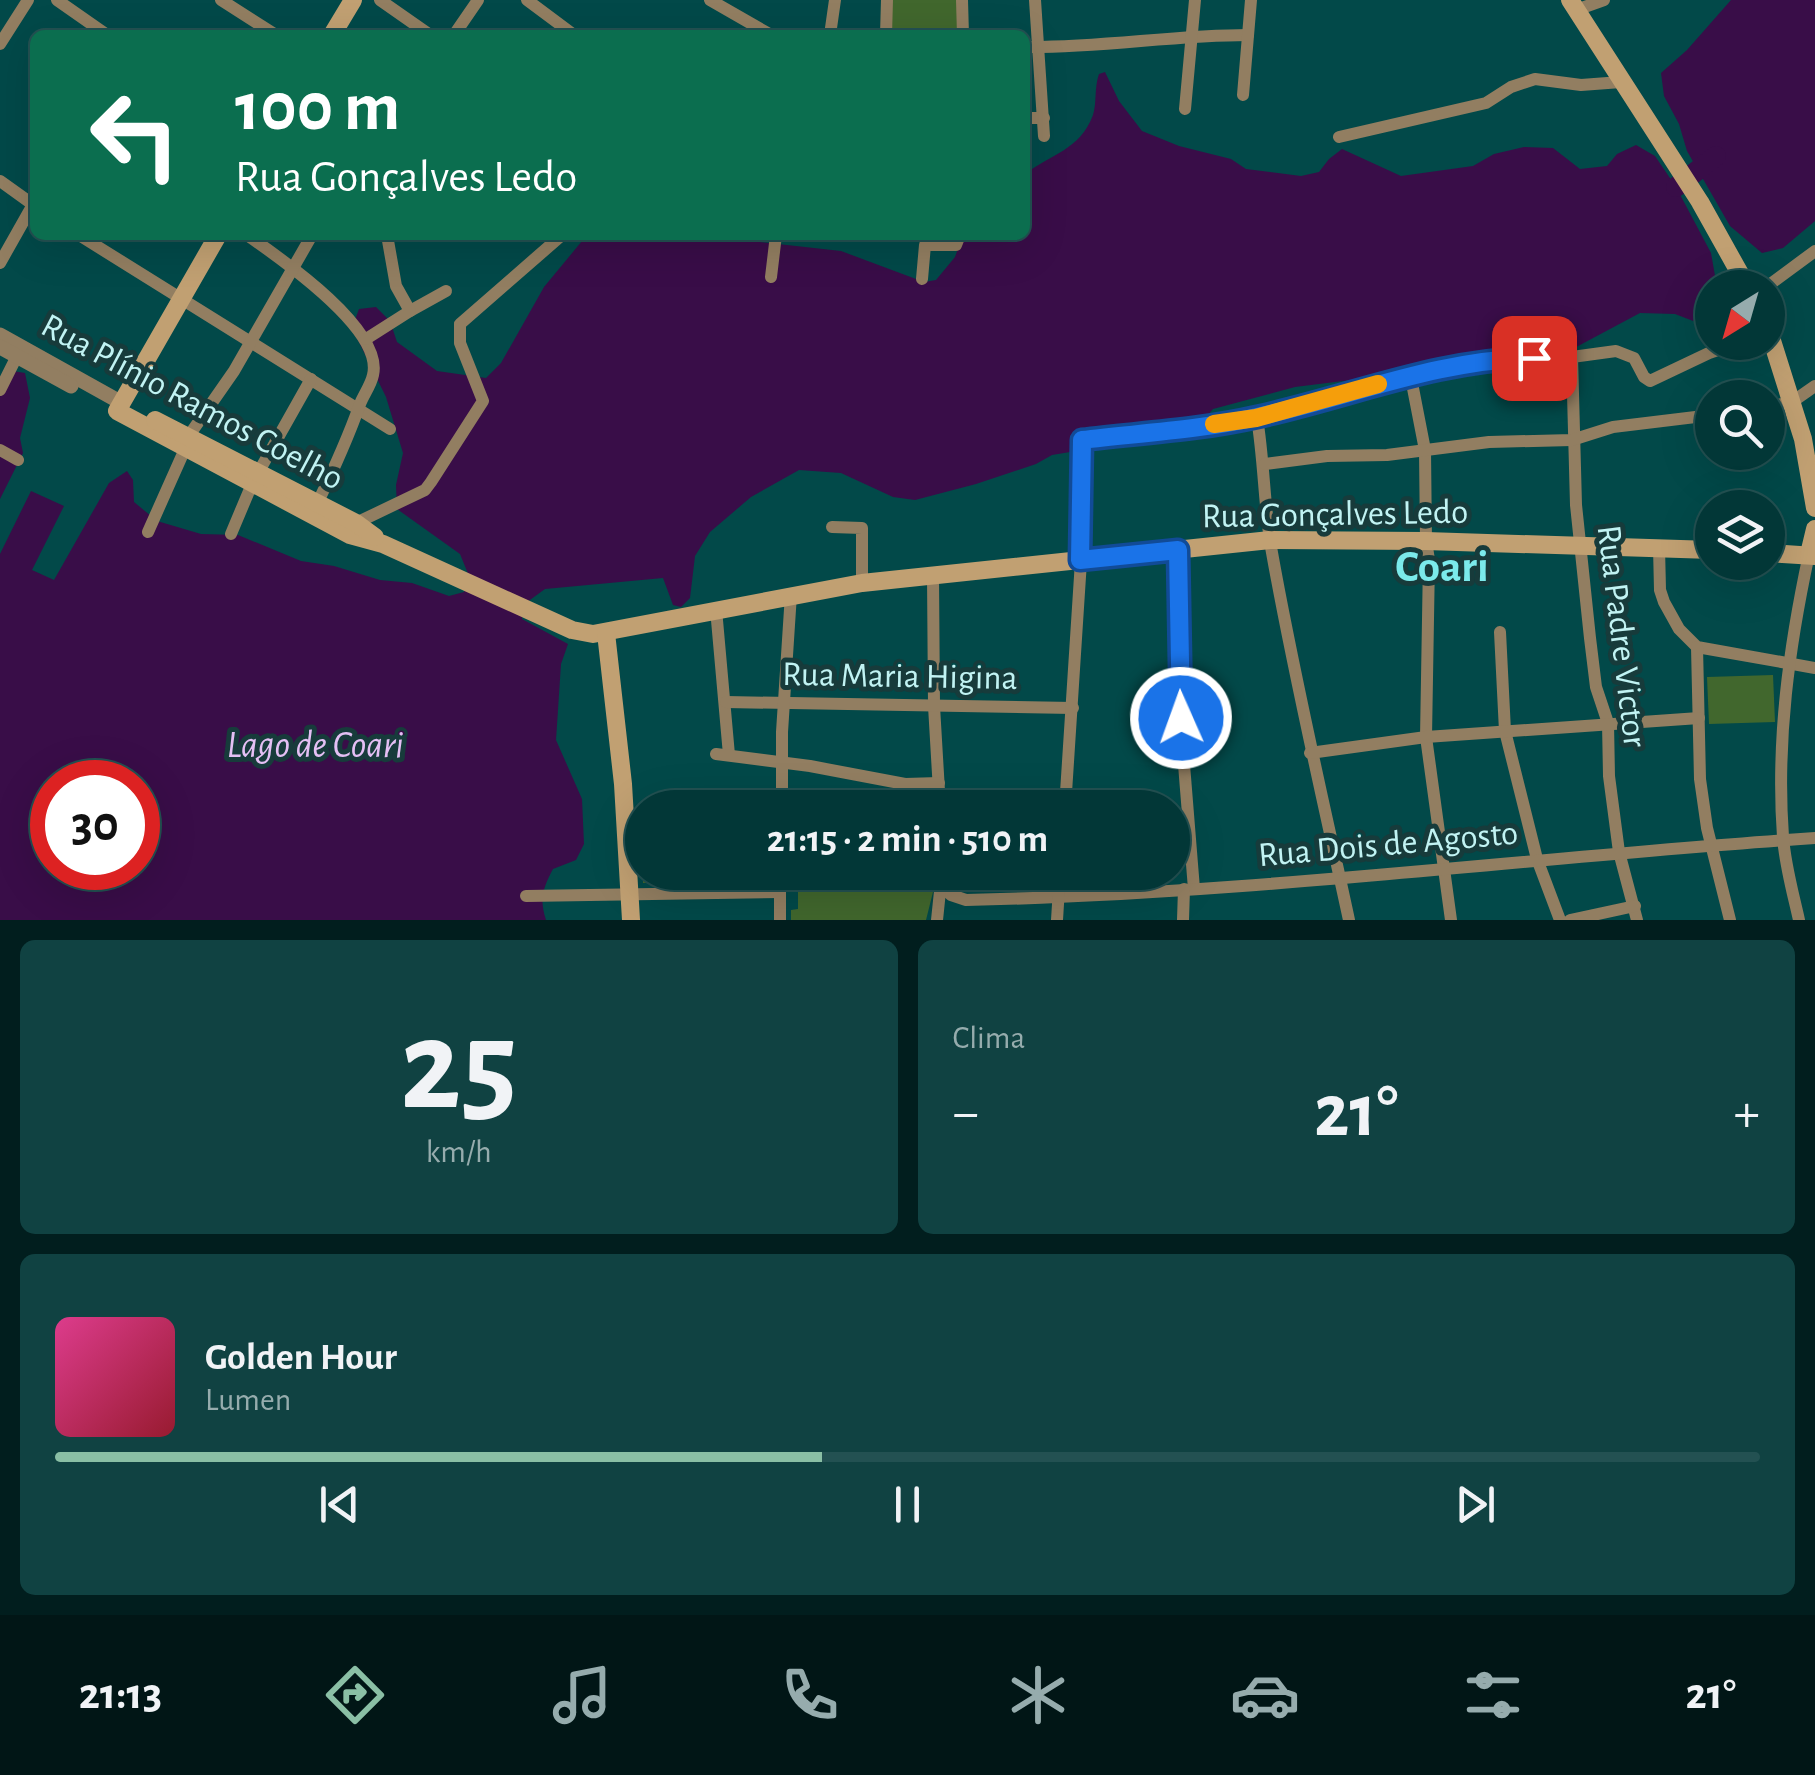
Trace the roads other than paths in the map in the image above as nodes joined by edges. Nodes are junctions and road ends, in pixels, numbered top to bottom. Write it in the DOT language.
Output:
graph roads {
  1 [pos="28,0"];
  2 [pos="57,0"];
  3 [pos="221,0"];
  4 [pos="353,0"];
  5 [pos="380,0"];
  6 [pos="478,0"];
  7 [pos="526,0"];
  8 [pos="710,0"];
  9 [pos="835,0"];
  10 [pos="887,0"];
  11 [pos="962,0"];
  12 [pos="1035,0"];
  13 [pos="1195,0"];
  14 [pos="1251,0"];
  15 [pos="1604,0"];
  16 [pos="1573,5"];
  17 [pos="100,30"];
  18 [pos="268,30"];
  19 [pos="335,30"];
  20 [pos="423,30"];
  21 [pos="457,30"];
  22 [pos="567,30"];
  23 [pos="763,30"];
  24 [pos="831,30"];
  25 [pos="886,30"];
  26 [pos="963,30"];
  27 [pos="1192,35"];
  28 [pos="1248,35"];
  29 [pos="0,44"];
  30 [pos="1032,47"];
  31 [pos="1621,82"];
  32 [pos="1243,95"];
  33 [pos="1185,109"];
  34 [pos="1030,118"];
  35 [pos="1044,118"];
  36 [pos="1044,136"];
  37 [pos="1339,137"];
  38 [pos="0,181"];
  39 [pos="30,201"];
  40 [pos="30,211"];
  41 [pos="87,240"];
  42 [pos="215,240"];
  43 [pos="254,240"];
  44 [pos="309,240"];
  45 [pos="388,240"];
  46 [pos="556,240"];
  47 [pos="775,240"];
  48 [pos="958,240"];
  49 [pos="1815,251"];
  50 [pos="0,263"];
  51 [pos="294,268"];
  52 [pos="1738,270"];
  53 [pos="1785,273"];
  54 [pos="770,277"];
  55 [pos="922,279"];
  56 [pos="446,291"];
  57 [pos="181,299"];
  58 [pos="410,311"];
  59 [pos="0,336"];
  60 [pos="366,339"];
  61 [pos="251,342"];
  62 [pos="0,348"];
  63 [pos="16,356"];
  64 [pos="1572,357"];
  65 [pos="1695,359"];
  66 [pos="1778,360"];
  67 [pos="1411,378"];
  68 [pos="311,379"];
  69 [pos="1815,386"];
  70 [pos="0,390"];
  71 [pos="1792,402"];
  72 [pos="1785,403"];
  73 [pos="119,407"];
  74 [pos="358,410"];
  75 [pos="1695,417"];
  76 [pos="1256,418"];
  77 [pos="390,430"];
  78 [pos="1809,437"];
  79 [pos="1572,440"];
  80 [pos="187,443"];
  81 [pos="0,450"];
  82 [pos="1425,450"];
  83 [pos="18,460"];
  84 [pos="1264,464"];
  85 [pos="254,479"];
  86 [pos="317,504"];
  87 [pos="1815,508"];
  88 [pos="832,526"];
  89 [pos="353,529"];
  90 [pos="1815,529"];
  91 [pos="148,532"];
  92 [pos="230,534"];
  93 [pos="1270,540"];
  94 [pos="1426,541"];
  95 [pos="1580,546"];
  96 [pos="1658,547"];
  97 [pos="1695,549"];
  98 [pos="1178,550"];
  99 [pos="1785,553"];
  100 [pos="1812,555"];
  101 [pos="1080,560"];
  102 [pos="933,576"];
  103 [pos="862,583"];
  104 [pos="791,594"];
  105 [pos="716,610"];
  106 [pos="1500,632"];
  107 [pos="606,633"];
  108 [pos="1697,647"];
  109 [pos="1788,664"];
  110 [pos="1815,668"];
  111 [pos="726,702"];
  112 [pos="784,703"];
  113 [pos="934,706"];
  114 [pos="1073,708"];
  115 [pos="1699,718"];
  116 [pos="1608,724"];
  117 [pos="1505,731"];
  118 [pos="1426,737"];
  119 [pos="1310,753"];
  120 [pos="782,761"];
  121 [pos="939,783"];
  122 [pos="782,790"];
  123 [pos="939,790"];
  124 [pos="1066,790"];
  125 [pos="1185,790"];
  126 [pos="1815,838"];
  127 [pos="1783,840"];
  128 [pos="1712,846"];
  129 [pos="1619,852"];
  130 [pos="1537,860"];
  131 [pos="1444,870"];
  132 [pos="1340,880"];
  133 [pos="1190,889"];
  134 [pos="942,890"];
  135 [pos="945,890"];
  136 [pos="1058,890"];
  137 [pos="1170,890"];
  138 [pos="1189,890"];
  139 [pos="629,892"];
  140 [pos="780,892"];
  141 [pos="526,896"];
  142 [pos="1058,896"];
  143 [pos="966,900"];
  144 [pos="1636,913"];
  145 [pos="937,919"];
  146 [pos="631,920"];
  147 [pos="780,920"];
  148 [pos="1057,920"];
  149 [pos="1184,920"];
  150 [pos="1349,920"];
  151 [pos="1451,920"];
  152 [pos="1560,920"];
  153 [pos="1570,920"];
  154 [pos="1730,920"];
  155 [pos="1798,920"];
  1 -- 29 [label="street"];
  2 -- 17 [label="street"];
  3 -- 18 [label="street"];
  4 -- 19 [label="main road"];
  5 -- 20 [label="street"];
  6 -- 21 [label="street"];
  7 -- 22 [label="street"];
  8 -- 23 [label="street"];
  9 -- 24 [label="street"];
  10 -- 25 [label="street"];
  11 -- 26 [label="street"];
  12 -- 30 [label="street"];
  13 -- 27 [label="street"];
  14 -- 28 [label="street"];
  15 -- 16 [label="street"];
  16 -- 31 [label="main road"];
  27 -- 28 [label="street"];
  27 -- 30 [label="street"];
  27 -- 33 [label="street"];
  28 -- 32 [label="street"];
  30 -- 35 [label="street"];
  31 -- 37 [label="street"];
  31 -- 52 [label="main road"];
  34 -- 35 [label="street"];
  35 -- 36 [label="street"];
  38 -- 39 [label="street"];
  40 -- 50 [label="street"];
  41 -- 57 [label="street"];
  42 -- 57 [label="main road"];
  43 -- 51 [label="street"];
  44 -- 51 [label="street"];
  45 -- 58 [label="street"];
  46 -- 89 [label="street"];
  47 -- 54 [label="street"];
  48 -- 55 [label="street"];
  49 -- 53 [label="street"];
  51 -- 60 [label="street"];
  51 -- 61 [label="street"];
  56 -- 58 [label="street"];
  57 -- 61 [label="street"];
  57 -- 73 [label="main road"];
  58 -- 60 [label="street"];
  59 -- 73 [label="street, Rua Plínio Ramos Coelho"];
  60 -- 74 [label="street"];
  61 -- 68 [label="street"];
  61 -- 80 [label="street"];
  62 -- 63 [label="street, Rua Plínio Ramos Coelho"];
  63 -- 70 [label="street"];
  63 -- 73 [label="street, Rua Plínio Ramos Coelho"];
  64 -- 65 [label="street"];
  64 -- 67 [label="street"];
  64 -- 79 [label="street, Rua Padre Victor"];
  66 -- 71 [label="main road"];
  67 -- 76 [label="street"];
  67 -- 82 [label="street"];
  68 -- 74 [label="street"];
  68 -- 85 [label="street"];
  69 -- 71 [label="street"];
  71 -- 72 [label="street"];
  71 -- 78 [label="main road"];
  73 -- 80 [label="main road, Rua Plínio Ramos Coelho"];
  74 -- 77 [label="street"];
  74 -- 86 [label="street"];
  75 -- 79 [label="street"];
  76 -- 84 [label="street"];
  76 -- 101 [label="street"];
  78 -- 87 [label="main road"];
  79 -- 82 [label="street"];
  79 -- 95 [label="street, Rua Padre Victor"];
  80 -- 85 [label="main road, Rua Plínio Ramos Coelho"];
  80 -- 91 [label="street"];
  81 -- 83 [label="street"];
  82 -- 84 [label="street"];
  82 -- 94 [label="street"];
  84 -- 93 [label="street"];
  85 -- 86 [label="main road, Rua Plínio Ramos Coelho"];
  85 -- 89 [label="main road, Rua Plínio Ramos Coelho"];
  85 -- 92 [label="street"];
  86 -- 89 [label="main road, Rua Plínio Ramos Coelho"];
  88 -- 103 [label="street"];
  89 -- 107 [label="main road"];
  90 -- 100 [label="main road"];
  93 -- 94 [label="main road, Rua Gonçalves Ledo"];
  93 -- 98 [label="main road, Rua Gonçalves Ledo"];
  93 -- 119 [label="street"];
  94 -- 95 [label="main road, Rua Gonçalves Ledo"];
  94 -- 118 [label="street"];
  95 -- 96 [label="main road, Rua Gonçalves Ledo"];
  95 -- 116 [label="street, Rua Padre Victor"];
  96 -- 97 [label="main road, Rua Gonçalves Ledo"];
  96 -- 108 [label="street"];
  98 -- 101 [label="main road, Rua Gonçalves Ledo"];
  98 -- 125 [label="street"];
  99 -- 100 [label="main road"];
  100 -- 109 [label="street"];
  101 -- 102 [label="main road, Rua Gonçalves Ledo"];
  101 -- 114 [label="street"];
  102 -- 103 [label="main road, Rua Gonçalves Ledo"];
  102 -- 113 [label="street"];
  103 -- 104 [label="main road, Rua Gonçalves Ledo"];
  104 -- 105 [label="main road, Rua Gonçalves Ledo"];
  104 -- 112 [label="street"];
  105 -- 107 [label="main road, Rua Gonçalves Ledo"];
  105 -- 111 [label="street"];
  106 -- 117 [label="street"];
  107 -- 139 [label="main road"];
  108 -- 109 [label="street"];
  108 -- 115 [label="street"];
  109 -- 110 [label="street"];
  109 -- 127 [label="street"];
  111 -- 112 [label="street, Rua Maria Higina"];
  111 -- 120 [label="street"];
  112 -- 113 [label="street, Rua Maria Higina"];
  112 -- 120 [label="street"];
  113 -- 114 [label="street, Rua Maria Higina"];
  113 -- 121 [label="street"];
  114 -- 124 [label="street"];
  115 -- 116 [label="street"];
  115 -- 128 [label="street"];
  116 -- 117 [label="street"];
  116 -- 129 [label="street, Rua Padre Victor"];
  117 -- 118 [label="street"];
  117 -- 130 [label="street"];
  118 -- 119 [label="street"];
  118 -- 131 [label="street"];
  119 -- 132 [label="street"];
  120 -- 121 [label="street"];
  120 -- 122 [label="street"];
  121 -- 123 [label="street"];
  126 -- 127 [label="street, Rua Dois de Agosto"];
  127 -- 128 [label="street, Rua Dois de Agosto"];
  127 -- 155 [label="street"];
  128 -- 129 [label="street, Rua Dois de Agosto"];
  128 -- 154 [label="street"];
  129 -- 130 [label="street, Rua Dois de Agosto"];
  129 -- 144 [label="street, Rua Padre Victor"];
  130 -- 131 [label="street, Rua Dois de Agosto"];
  130 -- 152 [label="street"];
  131 -- 132 [label="street, Rua Dois de Agosto"];
  131 -- 151 [label="street"];
  132 -- 133 [label="street, Rua Dois de Agosto"];
  132 -- 150 [label="street"];
  134 -- 145 [label="street"];
  135 -- 143 [label="street, Rua Dois de Agosto"];
  136 -- 142 [label="street"];
  137 -- 142 [label="street, Rua Dois de Agosto"];
  138 -- 149 [label="street"];
  139 -- 140 [label="street"];
  139 -- 141 [label="street"];
  139 -- 146 [label="main road"];
  140 -- 147 [label="street"];
  142 -- 143 [label="street, Rua Dois de Agosto"];
  142 -- 148 [label="street"];
  143 -- 145 [label="street, Rua Dois de Agosto"];
  144 -- 153 [label="street"];
}
